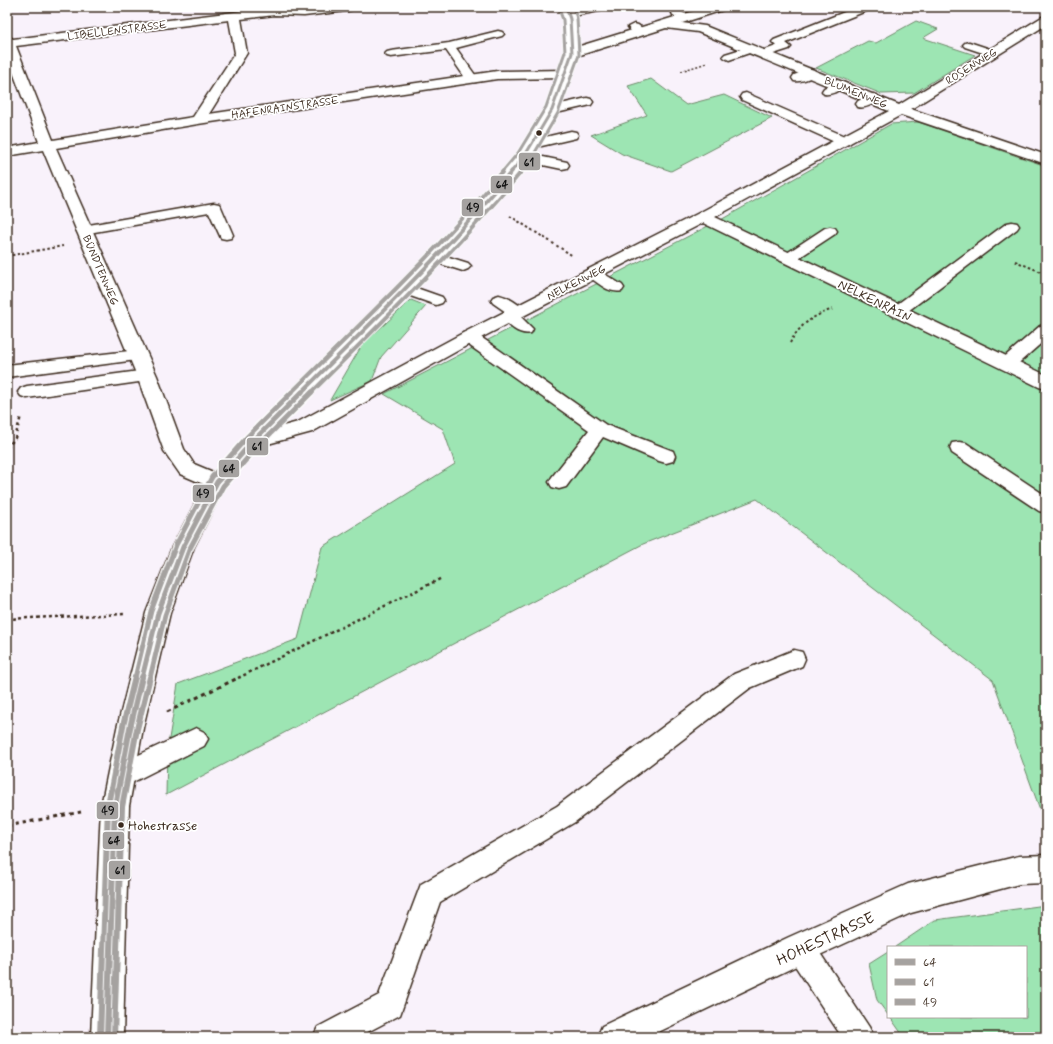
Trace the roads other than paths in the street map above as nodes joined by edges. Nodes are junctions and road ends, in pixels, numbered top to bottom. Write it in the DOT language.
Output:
graph roads {
  1 [pos="347,7"];
  2 [pos="719,7"];
  3 [pos="867,7"];
  4 [pos="595,9"];
  5 [pos="567,10"];
  6 [pos="234,16"];
  7 [pos="1046,20"];
  8 [pos="666,24"];
  9 [pos="498,34"];
  10 [pos="7,42"];
  11 [pos="969,45"];
  12 [pos="449,46"];
  13 [pos="751,49"];
  14 [pos="572,53"];
  15 [pos="992,53"];
  16 [pos="391,54"];
  17 [pos="729,56"];
  18 [pos="765,61"];
  19 [pos="565,74"];
  20 [pos="472,79"];
  21 [pos="746,98"];
  22 [pos="587,102"];
  23 [pos="552,110"];
  24 [pos="898,111"];
  25 [pos="198,120"];
  26 [pos="571,135"];
  27 [pos="844,141"];
  28 [pos="48,146"];
  29 [pos="528,150"];
  30 [pos="7,152"];
  31 [pos="1046,160"];
  32 [pos="562,165"];
  33 [pos="703,217"];
  34 [pos="1012,226"];
  35 [pos="830,231"];
  36 [pos="86,235"];
  37 [pos="226,235"];
  38 [pos="436,258"];
  39 [pos="788,258"];
  40 [pos="463,266"];
  41 [pos="595,272"];
  42 [pos="616,288"];
  43 [pos="405,289"];
  44 [pos="436,300"];
  45 [pos="499,300"];
  46 [pos="898,311"];
  47 [pos="514,314"];
  48 [pos="525,328"];
  49 [pos="1046,330"];
  50 [pos="469,337"];
  51 [pos="138,355"];
  52 [pos="1007,364"];
  53 [pos="7,371"];
  54 [pos="147,376"];
  55 [pos="1046,383"];
  56 [pos="27,392"];
  57 [pos="600,429"];
  58 [pos="253,441"];
  59 [pos="959,448"];
  60 [pos="666,456"];
  61 [pos="217,482"];
  62 [pos="559,482"];
  63 [pos="1046,506"];
  64 [pos="794,659"];
  65 [pos="196,739"];
  66 [pos="122,775"];
  67 [pos="1046,869"];
  68 [pos="800,948"];
  69 [pos="107,1037"];
  70 [pos="328,1037"];
  71 [pos="614,1037"];
  72 [pos="859,1037"];
  1 -- 6 [label="street, LIBELLENSTRASSE"];
  2 -- 8 [label="street"];
  3 -- 18 [label="lane"];
  4 -- 5 [label="lane"];
  5 -- 14 [label="street"];
  6 -- 10 [label="street, LIBELLENSTRASSE"];
  6 -- 25 [label="street"];
  7 -- 15 [label="street, ROSENWEG"];
  8 -- 13 [label="street, BLUMENWEG"];
  8 -- 14 [label="street"];
  9 -- 12 [label="lane"];
  10 -- 28 [label="street, BÜNDTENWEG"];
  11 -- 15 [label="lane"];
  12 -- 16 [label="lane"];
  12 -- 20 [label="lane"];
  13 -- 17 [label="lane"];
  13 -- 18 [label="street, BLUMENWEG"];
  14 -- 19 [label="street"];
  15 -- 24 [label="street, ROSENWEG"];
  18 -- 24 [label="street, BLUMENWEG"];
  19 -- 20 [label="street, HAFENRAINSTRASSE"];
  19 -- 23 [label="street"];
  20 -- 25 [label="street, HAFENRAINSTRASSE"];
  21 -- 27 [label="lane"];
  22 -- 23 [label="lane"];
  23 -- 29 [label="street"];
  24 -- 27 [label="street, NELKENWEG"];
  24 -- 31 [label="street, BLUMENWEG"];
  25 -- 28 [label="street, HAFENRAINSTRASSE"];
  26 -- 29 [label="lane"];
  27 -- 33 [label="street, NELKENWEG"];
  28 -- 30 [label="street, HAFENRAINSTRASSE"];
  28 -- 36 [label="street, BÜNDTENWEG"];
  29 -- 32 [label="lane"];
  29 -- 38 [label="street"];
  33 -- 39 [label="street, NELKENRAIN"];
  33 -- 41 [label="street, NELKENWEG"];
  34 -- 46 [label="lane"];
  35 -- 39 [label="lane"];
  36 -- 37 [label="lane"];
  36 -- 51 [label="street, BÜNDTENWEG"];
  38 -- 40 [label="lane"];
  38 -- 43 [label="street"];
  39 -- 46 [label="street, NELKENRAIN"];
  41 -- 42 [label="lane"];
  41 -- 47 [label="street, NELKENWEG"];
  43 -- 44 [label="lane"];
  43 -- 58 [label="street"];
  45 -- 47 [label="lane"];
  46 -- 52 [label="street, NELKENRAIN"];
  47 -- 48 [label="lane"];
  47 -- 50 [label="street, NELKENWEG"];
  49 -- 52 [label="lane"];
  50 -- 57 [label="lane"];
  50 -- 58 [label="street, NELKENWEG"];
  51 -- 53 [label="lane"];
  51 -- 54 [label="street, BÜNDTENWEG"];
  52 -- 55 [label="street, NELKENRAIN"];
  54 -- 56 [label="lane"];
  54 -- 61 [label="street, BÜNDTENWEG"];
  57 -- 60 [label="lane"];
  57 -- 62 [label="lane"];
  58 -- 61 [label="street"];
  59 -- 63 [label="lane"];
  61 -- 66 [label="street"];
  64 -- 70 [label="lane"];
  65 -- 66 [label="lane"];
  66 -- 69 [label="street"];
  67 -- 68 [label="street, HOHESTRASSE"];
  68 -- 71 [label="street, HOHESTRASSE"];
  68 -- 72 [label="lane"];
}
